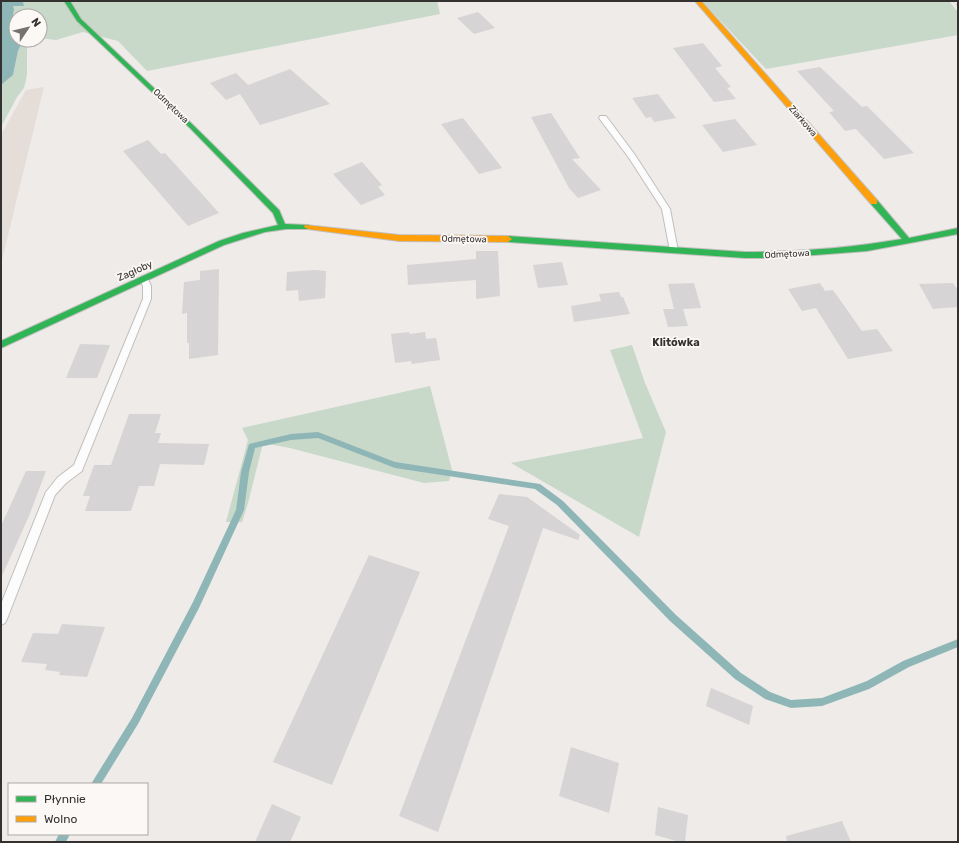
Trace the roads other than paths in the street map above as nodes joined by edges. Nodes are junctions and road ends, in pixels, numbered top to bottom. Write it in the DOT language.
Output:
graph roads {
  1 [pos="67,1"];
  2 [pos="698,1"];
  3 [pos="603,118"];
  4 [pos="282,226"];
  5 [pos="958,232"];
  6 [pos="908,242"];
  7 [pos="674,251"];
  8 [pos="144,279"];
  9 [pos="1,345"];
  10 [pos="1,619"];
  1 -- 4 [label="street, Odmętowa"];
  2 -- 6 [label="street, Ziarkowa"];
  3 -- 7 [label="lane"];
  4 -- 7 [label="street, Odmętowa"];
  4 -- 8 [label="street, Zagłoby"];
  5 -- 6 [label="street, Odmętowa"];
  6 -- 7 [label="street, Odmętowa"];
  8 -- 9 [label="street, Zagłoby"];
  8 -- 10 [label="lane"];
}
